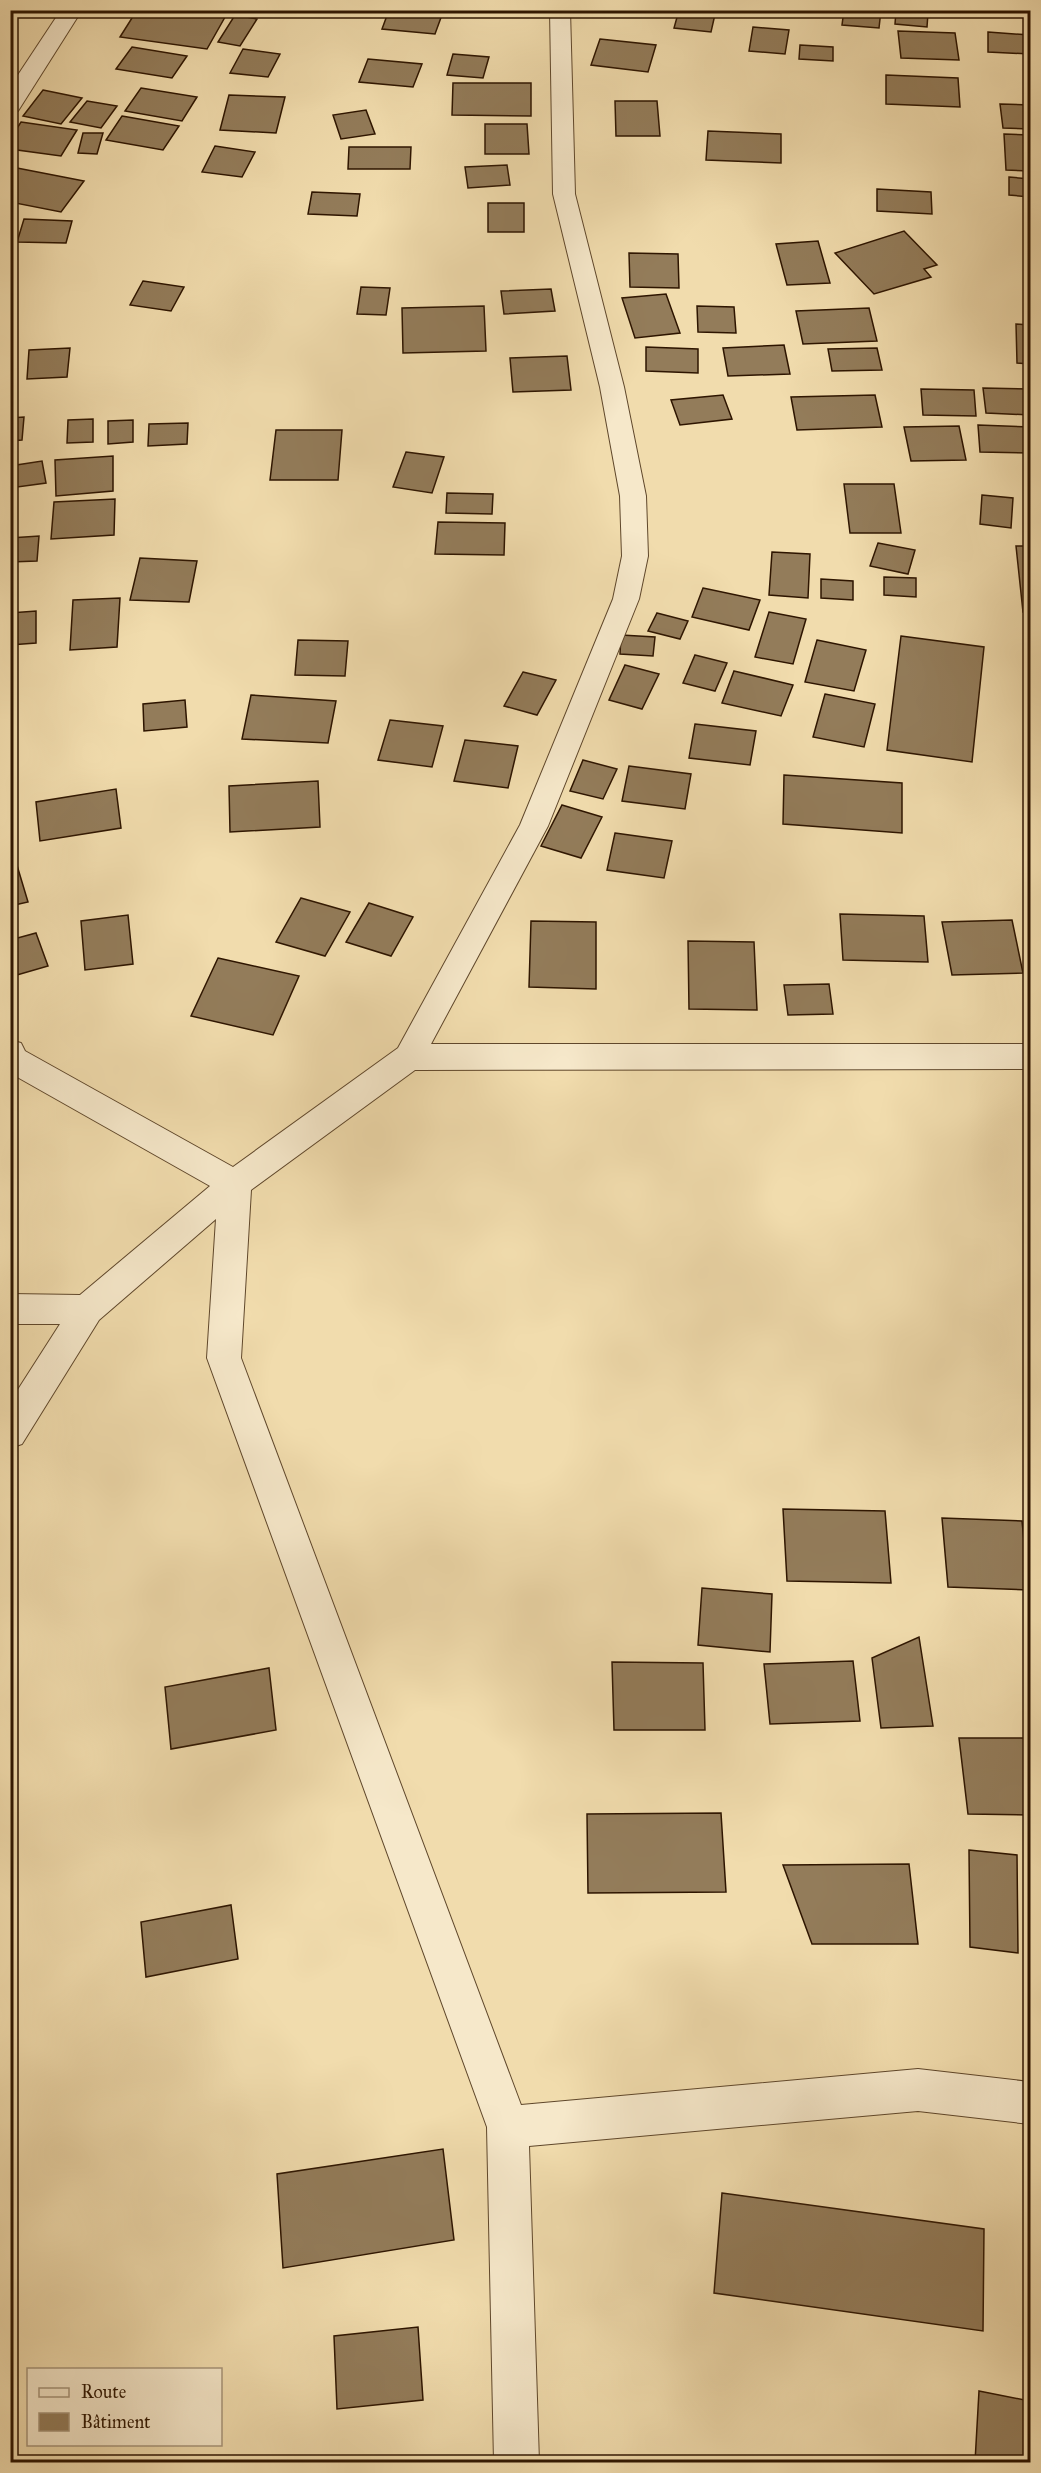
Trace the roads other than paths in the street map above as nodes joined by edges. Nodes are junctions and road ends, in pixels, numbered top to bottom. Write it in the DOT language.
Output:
graph roads {
  1 [pos="72,10"];
  2 [pos="560,10"];
  3 [pos="10,106"];
  4 [pos="10,1052"];
  5 [pos="1030,1057"];
  6 [pos="409,1058"];
  7 [pos="236,1184"];
  8 [pos="10,1309"];
  9 [pos="87,1310"];
  10 [pos="10,1433"];
  11 [pos="1030,2103"];
  12 [pos="508,2127"];
  13 [pos="516,2463"];
  1 -- 3 [label="street"];
  2 -- 6 [label="street"];
  4 -- 7 [label="street"];
  5 -- 6 [label="street"];
  6 -- 7 [label="street"];
  7 -- 9 [label="street"];
  7 -- 12 [label="street"];
  8 -- 9 [label="street"];
  9 -- 10 [label="street"];
  11 -- 12 [label="street"];
  12 -- 13 [label="street"];
}
